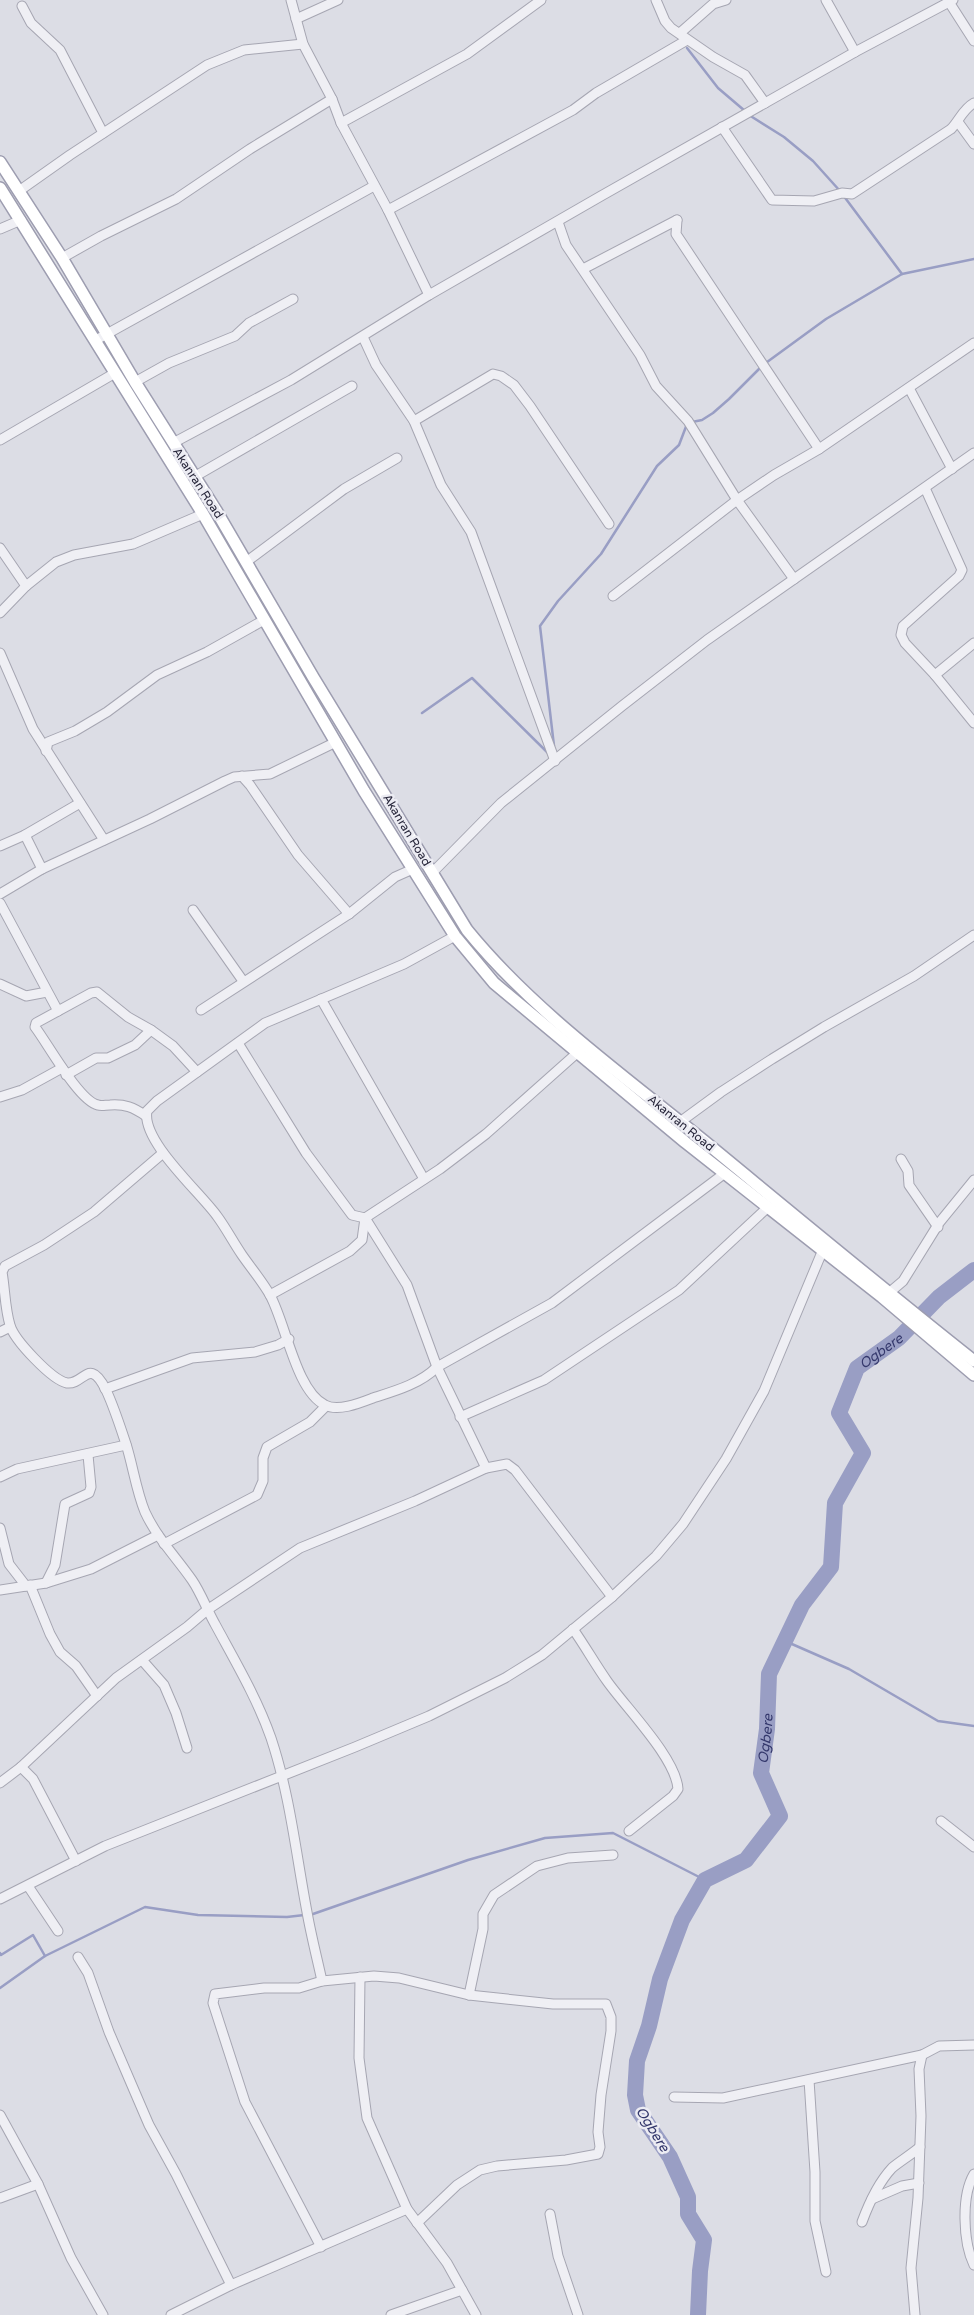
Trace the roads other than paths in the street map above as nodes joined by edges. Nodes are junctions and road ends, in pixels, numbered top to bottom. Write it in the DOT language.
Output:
graph roads {
  1 [pos="291,0"];
  2 [pos="338,0"];
  3 [pos="541,0"];
  4 [pos="656,0"];
  5 [pos="726,0"];
  6 [pos="826,0"];
  7 [pos="951,1"];
  8 [pos="22,6"];
  9 [pos="296,20"];
  10 [pos="680,33"];
  11 [pos="687,40"];
  12 [pos="974,40"];
  13 [pos="303,44"];
  14 [pos="855,52"];
  15 [pos="332,99"];
  16 [pos="765,103"];
  17 [pos="974,103"];
  18 [pos="958,122"];
  19 [pos="341,123"];
  20 [pos="722,127"];
  21 [pos="103,134"];
  22 [pos="974,144"];
  23 [pos="0,162"];
  24 [pos="374,186"];
  25 [pos="0,188"];
  26 [pos="19,191"];
  27 [pos="388,210"];
  28 [pos="21,220"];
  29 [pos="558,222"];
  30 [pos="0,229"];
  31 [pos="62,258"];
  32 [pos="583,269"];
  33 [pos="429,295"];
  34 [pos="293,299"];
  35 [pos="107,334"];
  36 [pos="363,336"];
  37 [pos="96,340"];
  38 [pos="974,342"];
  39 [pos="115,373"];
  40 [pos="135,382"];
  41 [pos="352,386"];
  42 [pos="909,388"];
  43 [pos="414,422"];
  44 [pos="0,440"];
  45 [pos="173,444"];
  46 [pos="820,449"];
  47 [pos="974,453"];
  48 [pos="397,458"];
  49 [pos="952,469"];
  50 [pos="194,477"];
  51 [pos="925,488"];
  52 [pos="737,500"];
  53 [pos="203,514"];
  54 [pos="609,524"];
  55 [pos="0,548"];
  56 [pos="246,562"];
  57 [pos="794,579"];
  58 [pos="26,586"];
  59 [pos="613,596"];
  60 [pos="0,613"];
  61 [pos="264,620"];
  62 [pos="974,644"];
  63 [pos="0,653"];
  64 [pos="935,675"];
  65 [pos="974,723"];
  66 [pos="336,742"];
  67 [pos="46,751"];
  68 [pos="555,761"];
  69 [pos="242,776"];
  70 [pos="80,803"];
  71 [pos="25,835"];
  72 [pos="411,837"];
  73 [pos="104,840"];
  74 [pos="397,843"];
  75 [pos="0,846"];
  76 [pos="42,869"];
  77 [pos="412,869"];
  78 [pos="432,873"];
  79 [pos="0,894"];
  80 [pos="0,903"];
  81 [pos="193,910"];
  82 [pos="349,914"];
  83 [pos="974,935"];
  84 [pos="455,936"];
  85 [pos="244,981"];
  86 [pos="0,984"];
  87 [pos="47,992"];
  88 [pos="321,999"];
  89 [pos="201,1010"];
  90 [pos="58,1011"];
  91 [pos="151,1030"];
  92 [pos="238,1043"];
  93 [pos="577,1053"];
  94 [pos="64,1072"];
  95 [pos="197,1072"];
  96 [pos="0,1098"];
  97 [pos="146,1116"];
  98 [pos="680,1122"];
  99 [pos="162,1153"];
  100 [pos="902,1159"];
  101 [pos="725,1173"];
  102 [pos="424,1179"];
  103 [pos="974,1180"];
  104 [pos="767,1208"];
  105 [pos="364,1218"];
  106 [pos="938,1227"];
  107 [pos="822,1252"];
  108 [pos="1,1272"];
  109 [pos="890,1292"];
  110 [pos="270,1295"];
  111 [pos="911,1317"];
  112 [pos="10,1327"];
  113 [pos="926,1330"];
  114 [pos="0,1332"];
  115 [pos="289,1339"];
  116 [pos="974,1361"];
  117 [pos="437,1367"];
  118 [pos="974,1376"];
  119 [pos="105,1389"];
  120 [pos="326,1406"];
  121 [pos="460,1417"];
  122 [pos="126,1445"];
  123 [pos="88,1455"];
  124 [pos="486,1468"];
  125 [pos="0,1477"];
  126 [pos="0,1528"];
  127 [pos="158,1535"];
  128 [pos="164,1544"];
  129 [pos="16,1574"];
  130 [pos="46,1583"];
  131 [pos="28,1586"];
  132 [pos="5,1589"];
  133 [pos="612,1597"];
  134 [pos="207,1610"];
  135 [pos="573,1629"];
  136 [pos="142,1660"];
  137 [pos="97,1696"];
  138 [pos="187,1748"];
  139 [pos="21,1767"];
  140 [pos="281,1776"];
  141 [pos="0,1782"];
  142 [pos="941,1822"];
  143 [pos="629,1831"];
  144 [pos="974,1847"];
  145 [pos="613,1855"];
  146 [pos="76,1860"];
  147 [pos="28,1886"];
  148 [pos="0,1899"];
  149 [pos="58,1931"];
  150 [pos="78,1957"];
  151 [pos="360,1978"];
  152 [pos="322,1981"];
  153 [pos="469,1995"];
  154 [pos="974,2045"];
  155 [pos="922,2055"];
  156 [pos="809,2080"];
  157 [pos="674,2097"];
  158 [pos="0,2115"];
  159 [pos="920,2147"];
  160 [pos="974,2174"];
  161 [pos="919,2183"];
  162 [pos="38,2184"];
  163 [pos="0,2198"];
  164 [pos="872,2199"];
  165 [pos="406,2209"];
  166 [pos="550,2214"];
  167 [pos="862,2222"];
  168 [pos="417,2223"];
  169 [pos="321,2247"];
  170 [pos="974,2265"];
  171 [pos="826,2272"];
  172 [pos="231,2285"];
  173 [pos="462,2290"];
  174 [pos="104,2315"];
  175 [pos="171,2315"];
  176 [pos="391,2315"];
  177 [pos="476,2315"];
  178 [pos="578,2315"];
  179 [pos="915,2315"];
  1 -- 9 [label="street"];
  2 -- 9 [label="street"];
  3 -- 19 [label="street"];
  4 -- 10 [label="street"];
  5 -- 10 [label="street"];
  6 -- 14 [label="street"];
  7 -- 12 [label="street"];
  7 -- 14 [label="street"];
  8 -- 21 [label="street"];
  9 -- 13 [label="street"];
  10 -- 11 [label="street"];
  11 -- 16 [label="street"];
  11 -- 27 [label="street"];
  13 -- 15 [label="street"];
  13 -- 21 [label="street"];
  14 -- 16 [label="street"];
  15 -- 19 [label="street"];
  15 -- 31 [label="street"];
  16 -- 20 [label="street"];
  17 -- 18 [label="street"];
  18 -- 20 [label="street"];
  18 -- 22 [label="street"];
  19 -- 24 [label="street"];
  20 -- 29 [label="street"];
  21 -- 26 [label="street"];
  23 -- 26 [label="main road, Akanran Road"];
  24 -- 27 [label="street"];
  24 -- 35 [label="street"];
  25 -- 28 [label="main road, Akanran Road"];
  26 -- 31 [label="main road, Akanran Road"];
  27 -- 33 [label="street"];
  28 -- 30 [label="street"];
  28 -- 37 [label="main road, Akanran Road"];
  29 -- 32 [label="street"];
  29 -- 33 [label="street"];
  31 -- 35 [label="main road, Akanran Road"];
  32 -- 46 [label="street"];
  32 -- 52 [label="street"];
  33 -- 36 [label="street"];
  34 -- 40 [label="street"];
  35 -- 37 [label="street"];
  35 -- 40 [label="main road, Akanran Road"];
  36 -- 43 [label="street"];
  36 -- 45 [label="street"];
  37 -- 39 [label="main road, Akanran Road"];
  38 -- 42 [label="street"];
  39 -- 44 [label="street"];
  39 -- 53 [label="main road, Akanran Road"];
  40 -- 45 [label="main road, Akanran Road"];
  41 -- 50 [label="street"];
  42 -- 46 [label="street"];
  42 -- 49 [label="street"];
  43 -- 54 [label="street"];
  43 -- 68 [label="street"];
  45 -- 50 [label="main road, Akanran Road"];
  46 -- 52 [label="street"];
  47 -- 49 [label="street"];
  48 -- 56 [label="street"];
  49 -- 51 [label="street"];
  50 -- 56 [label="main road, Akanran Road"];
  51 -- 57 [label="street"];
  51 -- 64 [label="street"];
  52 -- 57 [label="street"];
  52 -- 59 [label="street"];
  53 -- 58 [label="street"];
  53 -- 61 [label="main road, Akanran Road"];
  55 -- 58 [label="street"];
  56 -- 72 [label="main road, Akanran Road"];
  57 -- 68 [label="street"];
  58 -- 60 [label="street"];
  61 -- 66 [label="main road, Akanran Road"];
  61 -- 67 [label="street"];
  62 -- 64 [label="street"];
  63 -- 67 [label="street"];
  64 -- 65 [label="street"];
  66 -- 69 [label="street"];
  66 -- 74 [label="main road, Akanran Road"];
  67 -- 70 [label="street"];
  68 -- 78 [label="street"];
  69 -- 73 [label="street"];
  69 -- 82 [label="street"];
  70 -- 71 [label="street"];
  70 -- 73 [label="street"];
  71 -- 75 [label="street"];
  71 -- 76 [label="street"];
  72 -- 74 [label="main road"];
  72 -- 78 [label="main road, Akanran Road"];
  73 -- 76 [label="street"];
  74 -- 77 [label="main road, Akanran Road"];
  76 -- 79 [label="street"];
  77 -- 82 [label="street"];
  77 -- 84 [label="main road, Akanran Road"];
  78 -- 98 [label="main road, Akanran Road"];
  80 -- 87 [label="street"];
  81 -- 85 [label="street"];
  82 -- 85 [label="street"];
  83 -- 98 [label="street"];
  84 -- 88 [label="street"];
  84 -- 93 [label="main road, Akanran Road"];
  85 -- 89 [label="street"];
  86 -- 87 [label="street"];
  87 -- 90 [label="street"];
  88 -- 92 [label="street"];
  88 -- 102 [label="street"];
  90 -- 91 [label="street"];
  90 -- 94 [label="street"];
  91 -- 94 [label="street"];
  91 -- 95 [label="street"];
  92 -- 95 [label="street"];
  92 -- 105 [label="street"];
  93 -- 101 [label="main road, Akanran Road"];
  93 -- 102 [label="street"];
  94 -- 96 [label="street"];
  94 -- 97 [label="street"];
  95 -- 97 [label="street"];
  97 -- 99 [label="street"];
  98 -- 109 [label="main road, Akanran Road"];
  99 -- 108 [label="street"];
  99 -- 110 [label="street"];
  100 -- 106 [label="street"];
  101 -- 104 [label="main road, Akanran Road"];
  101 -- 117 [label="street"];
  102 -- 105 [label="street"];
  103 -- 106 [label="street"];
  104 -- 107 [label="main road, Akanran Road"];
  104 -- 121 [label="street"];
  105 -- 110 [label="street"];
  105 -- 117 [label="street"];
  106 -- 109 [label="street"];
  107 -- 111 [label="main road, Akanran Road"];
  107 -- 133 [label="street"];
  108 -- 112 [label="street"];
  109 -- 111 [label="main road, Akanran Road"];
  110 -- 115 [label="street"];
  111 -- 113 [label="main road, Akanran Road"];
  112 -- 114 [label="street"];
  112 -- 119 [label="street"];
  113 -- 116 [label="main road, Akanran Road"];
  113 -- 118 [label="main road, Akanran Road"];
  115 -- 119 [label="street"];
  115 -- 120 [label="street"];
  117 -- 120 [label="street"];
  117 -- 121 [label="street"];
  119 -- 122 [label="street"];
  120 -- 128 [label="street"];
  121 -- 124 [label="street"];
  122 -- 123 [label="street"];
  122 -- 127 [label="street"];
  123 -- 125 [label="street"];
  123 -- 130 [label="street"];
  124 -- 133 [label="street"];
  124 -- 134 [label="street"];
  126 -- 129 [label="street"];
  127 -- 128 [label="street"];
  127 -- 130 [label="street"];
  128 -- 134 [label="street"];
  129 -- 131 [label="street"];
  129 -- 132 [label="street"];
  130 -- 131 [label="street"];
  131 -- 132 [label="street"];
  131 -- 137 [label="street"];
  133 -- 135 [label="street"];
  134 -- 136 [label="street"];
  134 -- 140 [label="street"];
  135 -- 140 [label="street"];
  135 -- 143 [label="street"];
  136 -- 137 [label="street"];
  136 -- 138 [label="street"];
  137 -- 139 [label="street"];
  139 -- 141 [label="street"];
  139 -- 146 [label="street"];
  140 -- 146 [label="street"];
  140 -- 152 [label="street"];
  142 -- 144 [label="street"];
  145 -- 153 [label="street"];
  146 -- 147 [label="street"];
  147 -- 148 [label="street"];
  147 -- 149 [label="street"];
  150 -- 172 [label="street"];
  151 -- 152 [label="street"];
  151 -- 153 [label="street"];
  151 -- 165 [label="street"];
  152 -- 169 [label="street"];
  153 -- 168 [label="street"];
  154 -- 155 [label="street"];
  155 -- 156 [label="street"];
  155 -- 159 [label="street"];
  156 -- 157 [label="street"];
  156 -- 171 [label="street"];
  158 -- 162 [label="street"];
  159 -- 161 [label="street"];
  159 -- 164 [label="street"];
  160 -- 170 [label="street"];
  161 -- 164 [label="street"];
  161 -- 179 [label="street"];
  162 -- 163 [label="street"];
  162 -- 174 [label="street"];
  164 -- 167 [label="street"];
  165 -- 168 [label="street"];
  165 -- 169 [label="street"];
  166 -- 178 [label="street"];
  168 -- 173 [label="street"];
  169 -- 172 [label="street"];
  172 -- 175 [label="street"];
  173 -- 176 [label="street"];
  173 -- 177 [label="street"];
}
